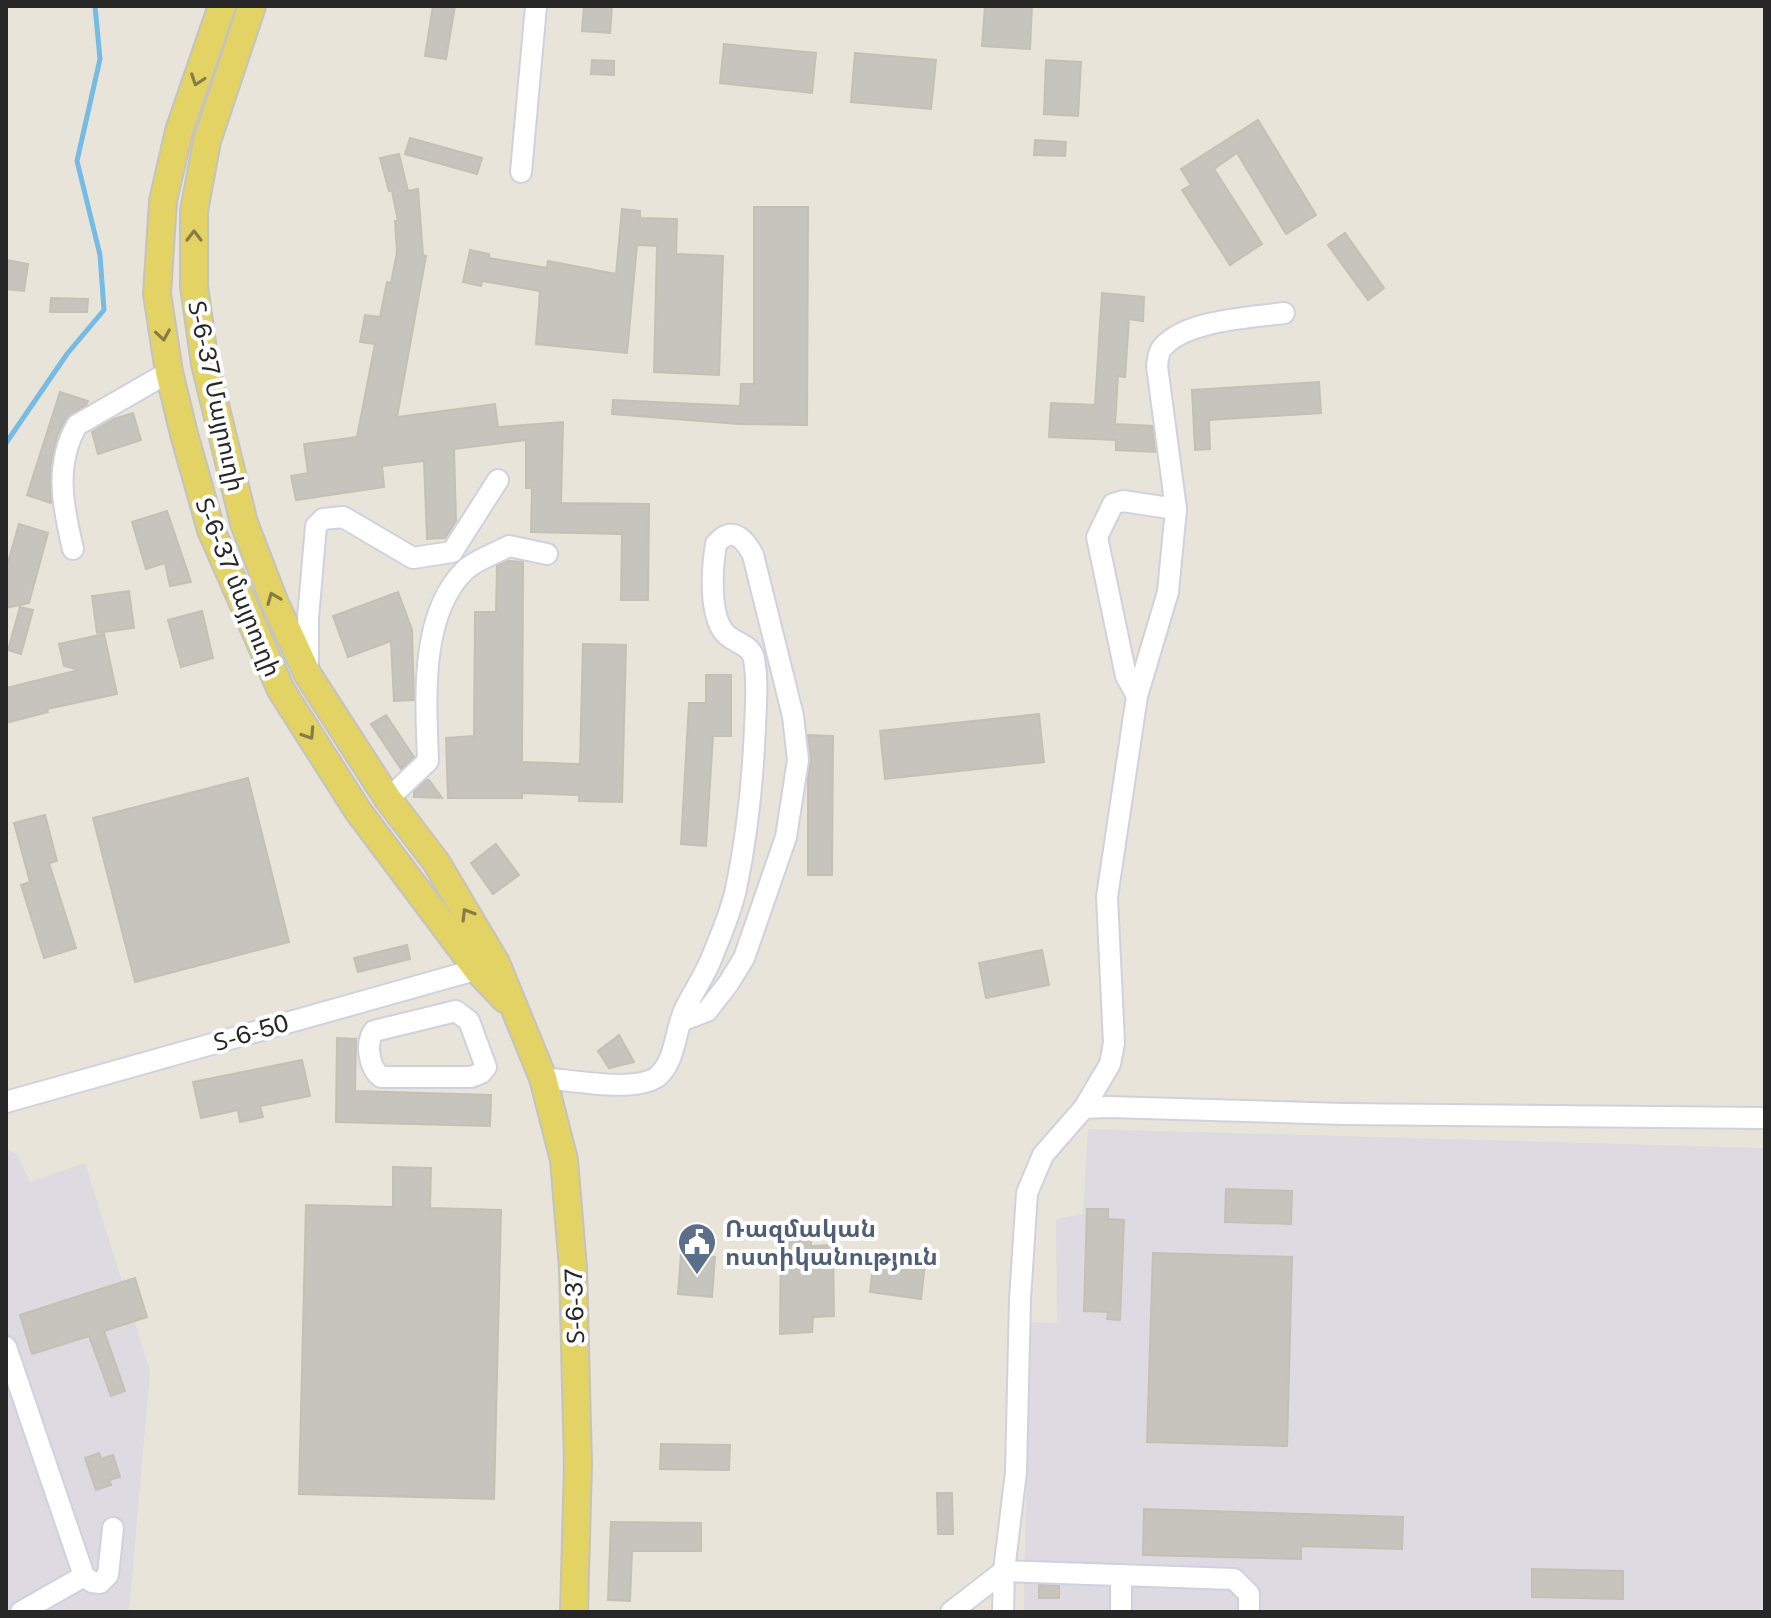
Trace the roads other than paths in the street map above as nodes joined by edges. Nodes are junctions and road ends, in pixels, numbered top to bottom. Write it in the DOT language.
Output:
graph roads {
  1 [pos="222,6"];
  2 [pos="252,6"];
  3 [pos="536,6"];
  4 [pos="521,172"];
  5 [pos="1284,313"];
  6 [pos="169,372"];
  7 [pos="498,480"];
  8 [pos="1176,509"];
  9 [pos="73,549"];
  10 [pos="547,554"];
  11 [pos="308,675"];
  12 [pos="281,690"];
  13 [pos="1137,696"];
  14 [pos="388,799"];
  15 [pos="487,967"];
  16 [pos="409,988"];
  17 [pos="514,1008"];
  18 [pos="417,1019"];
  19 [pos="681,1021"];
  20 [pos="543,1078"];
  21 [pos="6,1102"];
  22 [pos="1084,1108"];
  23 [pos="1765,1118"];
  24 [pos="6,1347"];
  25 [pos="113,1528"];
  26 [pos="1004,1571"];
  27 [pos="1121,1575"];
  28 [pos="84,1576"];
  29 [pos="21,1612"];
  30 [pos="574,1612"];
  31 [pos="951,1612"];
  32 [pos="1003,1612"];
  33 [pos="1121,1612"];
  34 [pos="1249,1612"];
  1 -- 6 [label="main road, Տ-6-37 մայրուղի / Տ-6-37, one-way"];
  11 -- 2 [label="main road, Տ-6-37 Մայրուղի / Տ-6-37, one-way"];
  3 -- 4 [label="street"];
  5 -- 8 [label="street"];
  6 -- 9 [label="street"];
  6 -- 12 [label="main road, Տ-6-37 մայրուղի / Տ-6-37"];
  7 -- 11 [label="street"];
  8 -- 13 [label="street"];
  8 -- 13 [label="street"];
  10 -- 14 [label="street"];
  11 -- 12 [label="main road"];
  11 -- 14 [label="main road, Տ-6-37 Մայրուղի / Տ-6-37"];
  12 -- 15 [label="main road, Տ-6-37 մայրուղի / Տ-6-37, one-way"];
  13 -- 22 [label="street"];
  15 -- 14 [label="main road, Տ-6-37 Մայրուղի / Տ-6-37, one-way"];
  15 -- 16 [label="street, Տ-6-50 / Տ-6-50"];
  15 -- 17 [label="main road, Տ-6-37 մայրուղի / Տ-6-37"];
  16 -- 18 [label="street"];
  16 -- 21 [label="street, Տ-6-50 / Տ-6-50"];
  17 -- 20 [label="main road, Տ-6-37 / Տ-6-37"];
  18 -- 18 [label="street"];
  19 -- 19 [label="street"];
  19 -- 20 [label="street"];
  20 -- 30 [label="main road, Տ-6-37 / Տ-6-37"];
  22 -- 23 [label="street"];
  22 -- 26 [label="street"];
  24 -- 28 [label="street"];
  25 -- 28 [label="street"];
  26 -- 27 [label="street"];
  26 -- 31 [label="street"];
  26 -- 32 [label="street"];
  27 -- 33 [label="street"];
  27 -- 34 [label="street"];
  28 -- 29 [label="street"];
}
